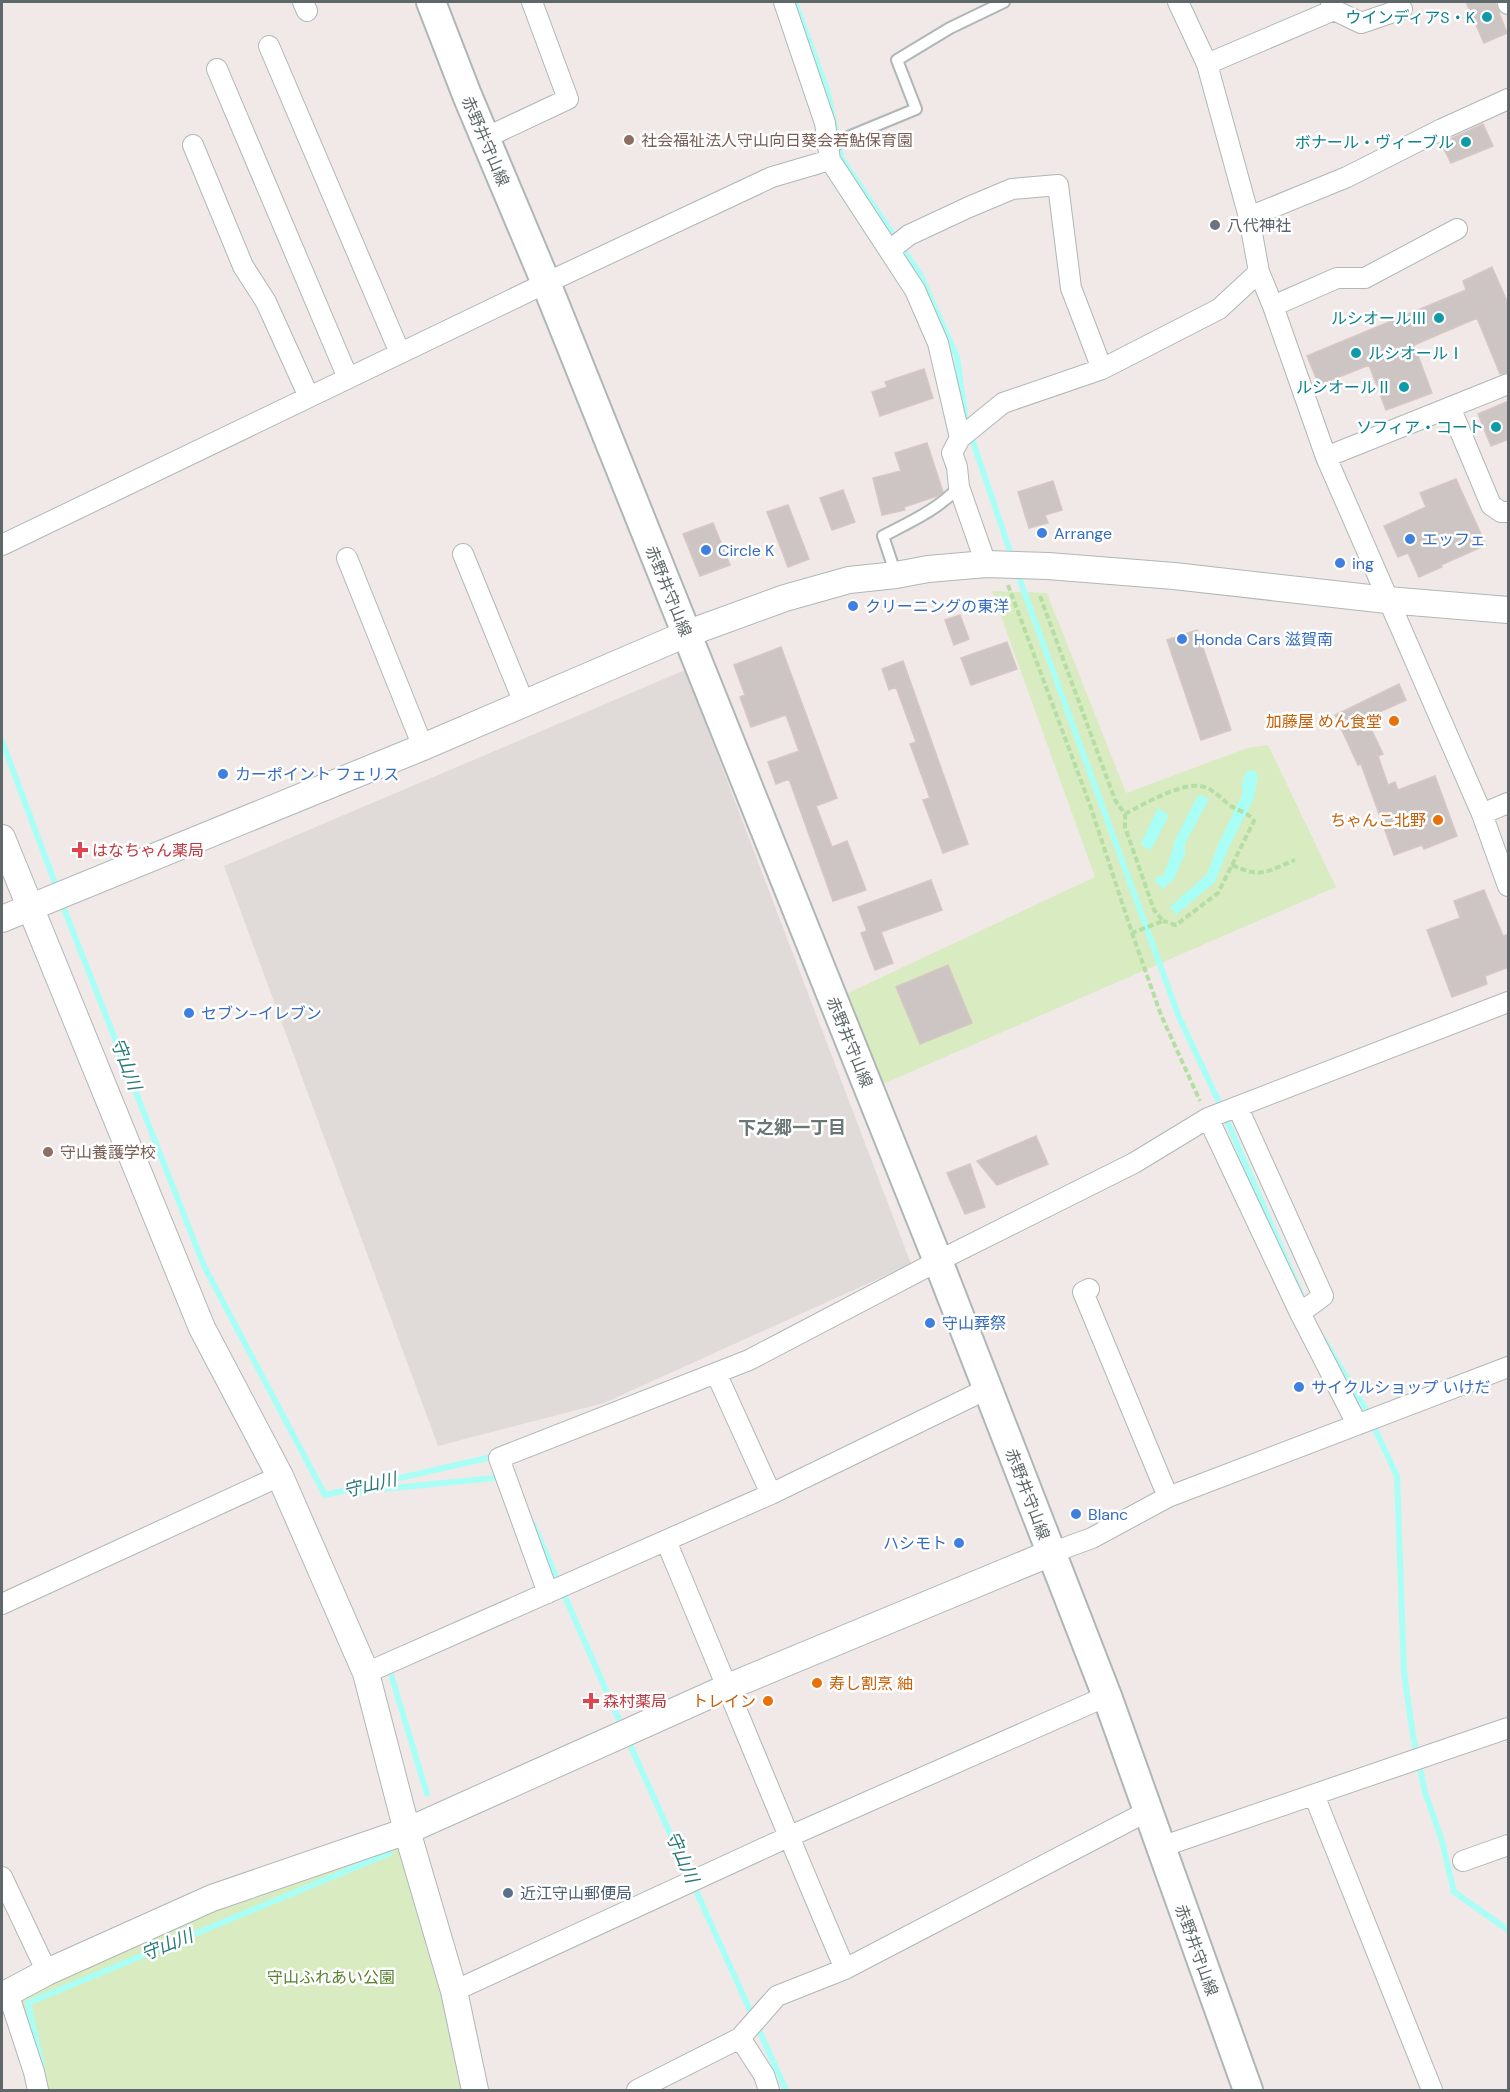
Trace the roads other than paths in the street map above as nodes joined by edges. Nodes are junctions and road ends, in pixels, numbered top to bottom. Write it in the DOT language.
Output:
graph roads {
  1 [pos="431,2"];
  2 [pos="532,2"];
  3 [pos="784,2"];
  4 [pos="1004,2"];
  5 [pos="1178,2"];
  6 [pos="1333,6"];
  7 [pos="1402,9"];
  8 [pos="269,46"];
  9 [pos="1207,64"];
  10 [pos="217,69"];
  11 [pos="1509,99"];
  12 [pos="485,138"];
  13 [pos="193,145"];
  14 [pos="830,155"];
  15 [pos="1249,217"];
  16 [pos="1457,229"];
  17 [pos="898,244"];
  18 [pos="1259,272"];
  19 [pos="546,283"];
  20 [pos="1273,306"];
  21 [pos="400,353"];
  22 [pos="1102,369"];
  23 [pos="348,378"];
  24 [pos="1509,384"];
  25 [pos="309,397"];
  26 [pos="1450,407"];
  27 [pos="966,432"];
  28 [pos="1326,457"];
  29 [pos="960,487"];
  30 [pos="1509,512"];
  31 [pos="2,545"];
  32 [pos="463,554"];
  33 [pos="346,558"];
  34 [pos="993,564"];
  35 [pos="896,575"];
  36 [pos="1388,600"];
  37 [pos="1509,610"];
  38 [pos="686,634"];
  39 [pos="524,704"];
  40 [pos="423,747"];
  41 [pos="1509,803"];
  42 [pos="1482,814"];
  43 [pos="2,838"];
  44 [pos="1509,886"];
  45 [pos="30,906"];
  46 [pos="2,919"];
  47 [pos="1509,1002"];
  48 [pos="1238,1108"];
  49 [pos="1208,1118"];
  50 [pos="1286,1217"];
  51 [pos="1262,1230"];
  52 [pos="938,1261"];
  53 [pos="1089,1289"];
  54 [pos="1300,1313"];
  55 [pos="1509,1367"];
  56 [pos="716,1373"];
  57 [pos="987,1389"];
  58 [pos="1357,1424"];
  59 [pos="280,1476"];
  60 [pos="771,1494"];
  61 [pos="1168,1497"];
  62 [pos="666,1541"];
  63 [pos="1052,1552"];
  64 [pos="548,1593"];
  65 [pos="2,1604"];
  66 [pos="366,1673"];
  67 [pos="728,1688"];
  68 [pos="1107,1696"];
  69 [pos="1509,1728"];
  70 [pos="1314,1795"];
  71 [pos="1148,1811"];
  72 [pos="407,1830"];
  73 [pos="788,1837"];
  74 [pos="1509,1845"];
  75 [pos="1161,1848"];
  76 [pos="1463,1861"];
  77 [pos="2,1876"];
  78 [pos="845,1969"];
  79 [pos="47,1972"];
  80 [pos="454,1991"];
  81 [pos="5,1995"];
  82 [pos="740,2038"];
  83 [pos="38,2091"];
  84 [pos="475,2091"];
  85 [pos="637,2091"];
  86 [pos="769,2091"];
  87 [pos="1248,2091"];
  88 [pos="1432,2091"];
  1 -- 12 [label="main road, 赤野井守山線"];
  2 -- 12 [label="street"];
  3 -- 14 [label="street"];
  4 -- 14 [label="lane"];
  5 -- 9 [label="street"];
  6 -- 7 [label="street"];
  6 -- 9 [label="street"];
  8 -- 21 [label="street"];
  9 -- 15 [label="street"];
  10 -- 23 [label="street"];
  11 -- 15 [label="street"];
  12 -- 19 [label="main road, 赤野井守山線"];
  13 -- 25 [label="street"];
  14 -- 17 [label="street"];
  14 -- 19 [label="street"];
  15 -- 18 [label="street"];
  16 -- 20 [label="street"];
  17 -- 22 [label="street"];
  17 -- 27 [label="street"];
  18 -- 20 [label="street"];
  18 -- 22 [label="street"];
  19 -- 21 [label="street"];
  19 -- 38 [label="main road, 赤野井守山線"];
  20 -- 28 [label="street"];
  21 -- 23 [label="street"];
  22 -- 27 [label="street"];
  23 -- 25 [label="street"];
  24 -- 26 [label="street"];
  25 -- 31 [label="street"];
  26 -- 28 [label="street"];
  26 -- 30 [label="street"];
  27 -- 29 [label="street"];
  28 -- 36 [label="street"];
  29 -- 34 [label="street"];
  29 -- 35 [label="lane"];
  32 -- 39 [label="street"];
  33 -- 40 [label="street"];
  34 -- 35 [label="street"];
  34 -- 36 [label="street"];
  35 -- 38 [label="street"];
  36 -- 37 [label="street"];
  36 -- 42 [label="street"];
  38 -- 39 [label="street"];
  38 -- 52 [label="main road, 赤野井守山線"];
  39 -- 40 [label="street"];
  40 -- 45 [label="street"];
  41 -- 42 [label="street"];
  42 -- 44 [label="street"];
  43 -- 45 [label="street"];
  45 -- 46 [label="street"];
  45 -- 59 [label="street"];
  47 -- 48 [label="street"];
  48 -- 49 [label="street"];
  48 -- 50 [label="street"];
  49 -- 51 [label="street"];
  49 -- 52 [label="street"];
  50 -- 51 [label="street"];
  50 -- 54 [label="street"];
  51 -- 54 [label="street"];
  52 -- 56 [label="street"];
  52 -- 57 [label="main road, 赤野井守山線"];
  53 -- 61 [label="street"];
  54 -- 58 [label="street"];
  55 -- 58 [label="street"];
  56 -- 60 [label="street"];
  56 -- 64 [label="street"];
  57 -- 60 [label="street"];
  57 -- 63 [label="main road, 赤野井守山線"];
  58 -- 61 [label="street"];
  59 -- 65 [label="street"];
  59 -- 66 [label="street"];
  60 -- 62 [label="street"];
  61 -- 63 [label="street"];
  62 -- 64 [label="street"];
  62 -- 67 [label="street"];
  63 -- 67 [label="street"];
  63 -- 68 [label="main road, 赤野井守山線"];
  64 -- 66 [label="street"];
  66 -- 72 [label="street"];
  67 -- 72 [label="street"];
  67 -- 73 [label="street"];
  68 -- 71 [label="main road, 赤野井守山線"];
  68 -- 73 [label="street"];
  69 -- 70 [label="street"];
  70 -- 75 [label="street"];
  70 -- 88 [label="street"];
  71 -- 75 [label="main road, 赤野井守山線"];
  71 -- 78 [label="street"];
  72 -- 79 [label="street"];
  72 -- 80 [label="street"];
  73 -- 78 [label="street"];
  73 -- 80 [label="street"];
  74 -- 76 [label="street"];
  75 -- 87 [label="main road, 赤野井守山線"];
  77 -- 79 [label="street"];
  78 -- 82 [label="street"];
  79 -- 81 [label="street"];
  80 -- 84 [label="street"];
  81 -- 83 [label="street"];
  82 -- 85 [label="street"];
  82 -- 86 [label="street"];
}
